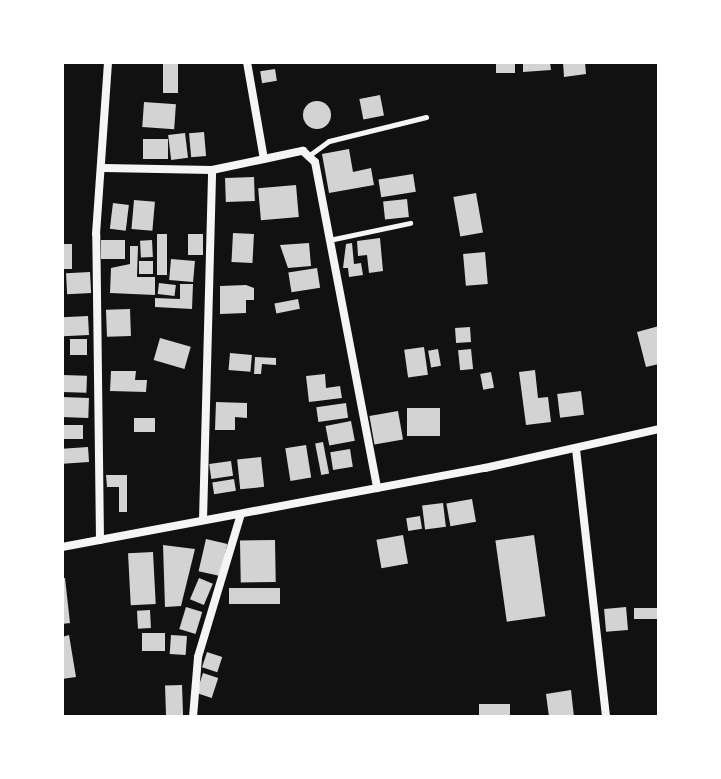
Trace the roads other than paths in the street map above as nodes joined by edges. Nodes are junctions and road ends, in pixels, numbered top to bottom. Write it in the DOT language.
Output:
graph roads {
  1 [pos="108,62"];
  2 [pos="247,62"];
  3 [pos="426,117"];
  4 [pos="311,154"];
  5 [pos="264,159"];
  6 [pos="104,168"];
  7 [pos="212,170"];
  8 [pos="410,223"];
  9 [pos="329,240"];
  10 [pos="659,429"];
  11 [pos="576,449"];
  12 [pos="377,488"];
  13 [pos="241,514"];
  14 [pos="203,520"];
  15 [pos="100,540"];
  16 [pos="62,547"];
  17 [pos="193,717"];
  18 [pos="606,717"];
  1 -- 6 [label="street"];
  2 -- 5 [label="street"];
  3 -- 4 [label="lane"];
  4 -- 5 [label="street"];
  4 -- 9 [label="street"];
  5 -- 7 [label="street"];
  6 -- 7 [label="street"];
  6 -- 15 [label="street"];
  7 -- 14 [label="street"];
  8 -- 9 [label="lane"];
  9 -- 12 [label="street"];
  10 -- 11 [label="street"];
  11 -- 12 [label="street"];
  11 -- 18 [label="street"];
  12 -- 13 [label="street"];
  13 -- 14 [label="street"];
  13 -- 17 [label="street"];
  14 -- 15 [label="street"];
  15 -- 16 [label="street"];
}
